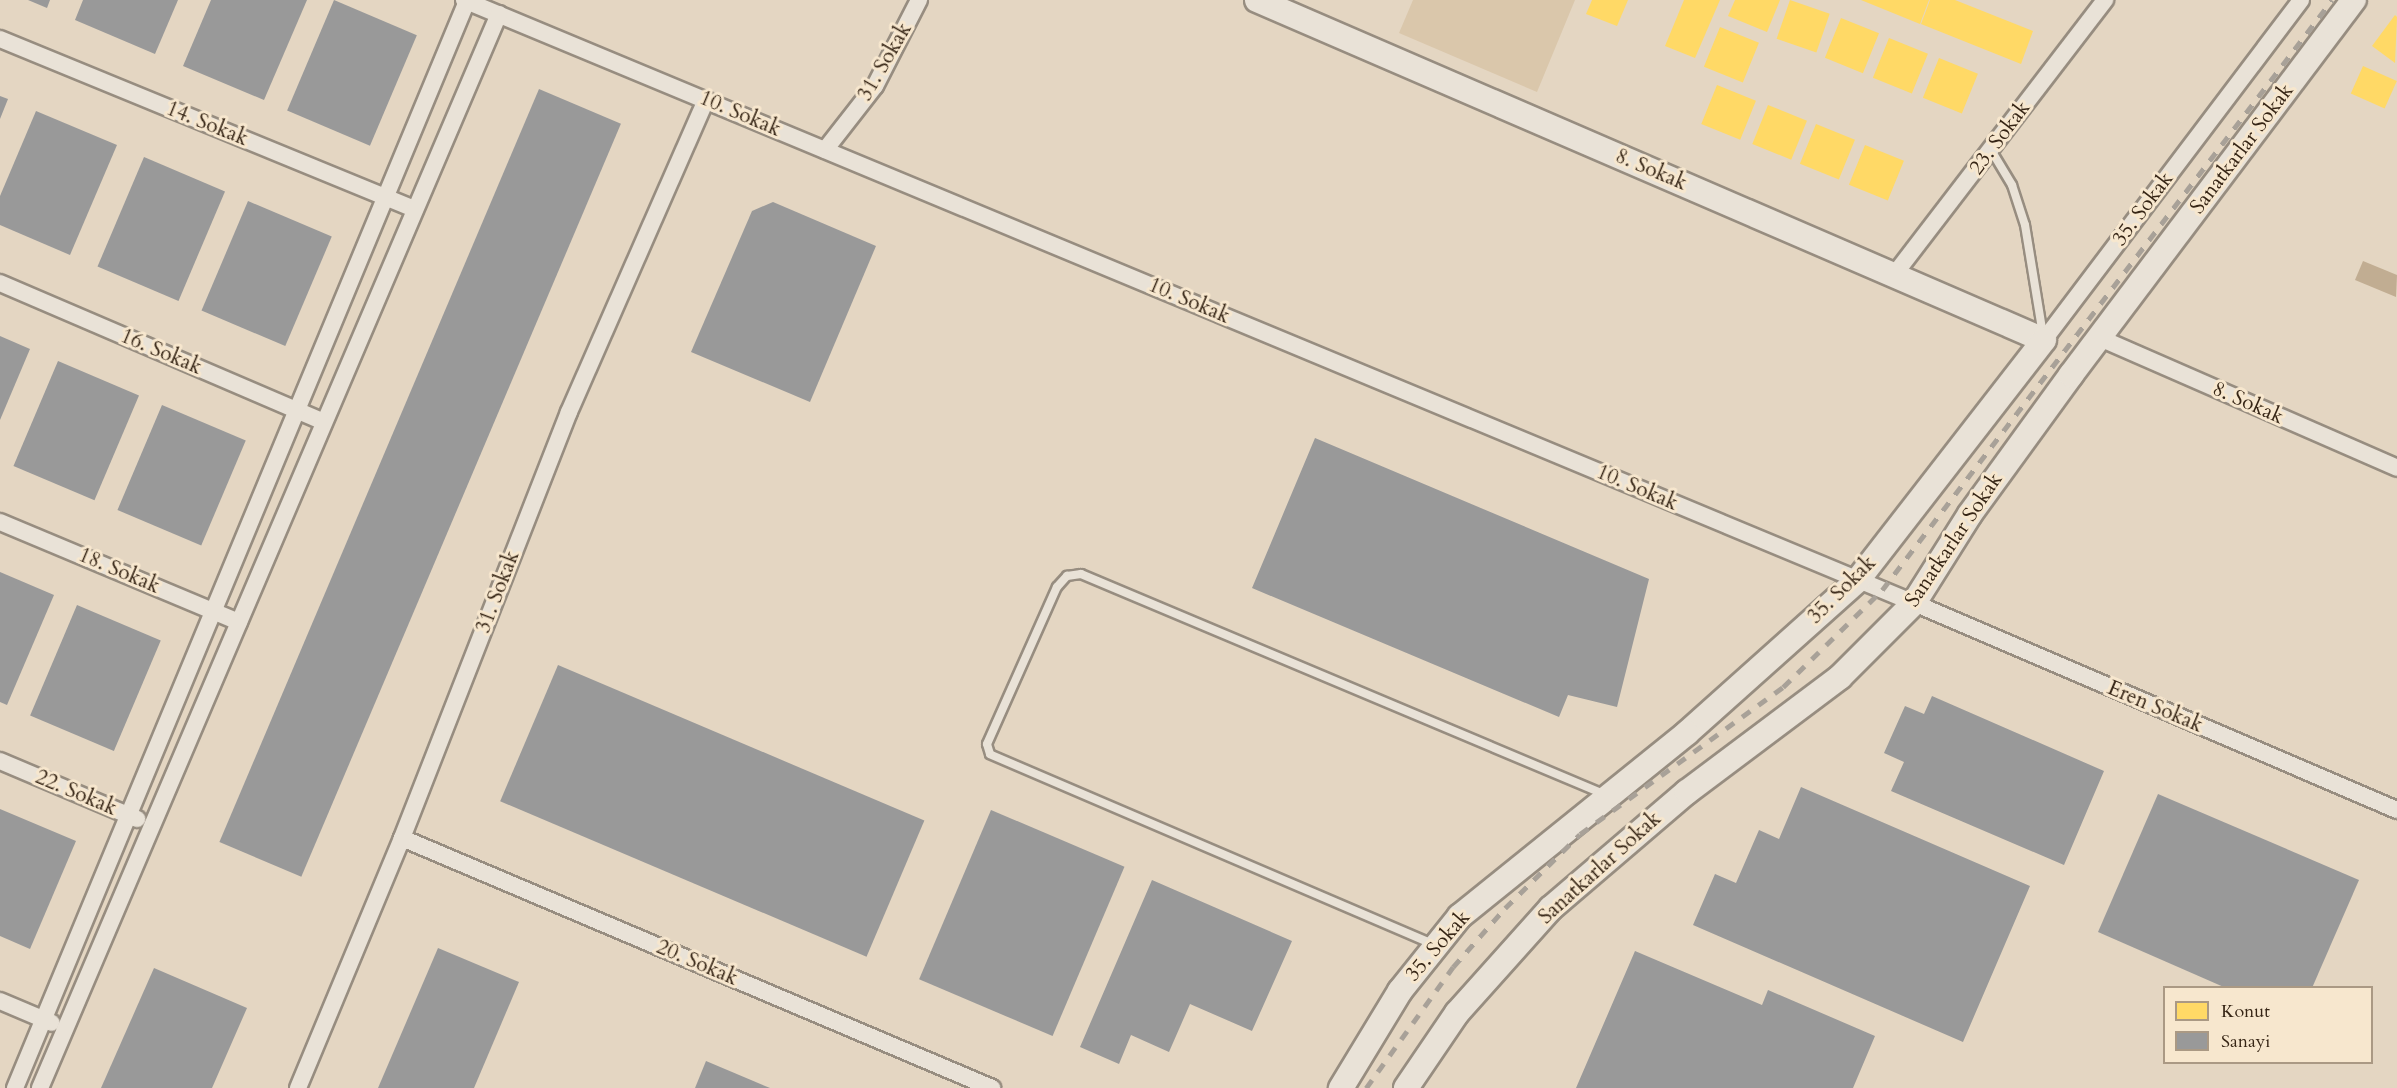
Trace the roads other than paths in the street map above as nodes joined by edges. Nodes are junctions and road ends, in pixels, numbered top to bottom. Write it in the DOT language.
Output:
graph roads {
  1 [pos="919,0"];
  2 [pos="1257,0"];
  3 [pos="2105,0"];
  4 [pos="2301,0"];
  5 [pos="2354,0"];
  6 [pos="465,1"];
  7 [pos="500,14"];
  8 [pos="0,39"];
  9 [pos="706,100"];
  10 [pos="825,150"];
  11 [pos="1991,150"];
  12 [pos="386,198"];
  13 [pos="414,209"];
  14 [pos="1894,275"];
  15 [pos="0,283"];
  16 [pos="2100,338"];
  17 [pos="2044,340"];
  18 [pos="297,410"];
  19 [pos="322,420"];
  20 [pos="2397,468"];
  21 [pos="0,522"];
  22 [pos="1858,580"];
  23 [pos="1914,603"];
  24 [pos="213,611"];
  25 [pos="239,621"];
  26 [pos="0,761"];
  27 [pos="1609,796"];
  28 [pos="2397,810"];
  29 [pos="128,816"];
  30 [pos="151,825"];
  31 [pos="402,838"];
  32 [pos="1437,945"];
  33 [pos="0,1001"];
  34 [pos="43,1020"];
  35 [pos="65,1029"];
  36 [pos="15,1088"];
  37 [pos="40,1088"];
  38 [pos="298,1088"];
  39 [pos="992,1088"];
  40 [pos="1341,1088"];
  41 [pos="1406,1088"];
  1 -- 10 [label="street, 31. Sokak"];
  2 -- 14 [label="street, 8. Sokak"];
  3 -- 11 [label="street, 23. Sokak"];
  4 -- 17 [label="street, 35. Sokak"];
  5 -- 16 [label="street, Sanatkarlar Sokak"];
  6 -- 7 [label="street, 10. Sokak"];
  6 -- 12 [label="street"];
  7 -- 9 [label="street, 10. Sokak"];
  7 -- 13 [label="street"];
  8 -- 12 [label="street, 14. Sokak"];
  9 -- 10 [label="street, 10. Sokak"];
  9 -- 31 [label="street, 31. Sokak"];
  10 -- 22 [label="street, 10. Sokak"];
  11 -- 14 [label="street, 23. Sokak"];
  11 -- 17 [label="lane"];
  12 -- 13 [label="street, 14. Sokak"];
  12 -- 18 [label="street"];
  13 -- 19 [label="street"];
  14 -- 17 [label="street, 8. Sokak"];
  15 -- 18 [label="street, 16. Sokak"];
  16 -- 20 [label="street, 8. Sokak"];
  16 -- 23 [label="street, Sanatkarlar Sokak"];
  17 -- 22 [label="street, 35. Sokak"];
  18 -- 19 [label="street, 16. Sokak"];
  18 -- 24 [label="street"];
  19 -- 25 [label="street"];
  21 -- 24 [label="street, 18. Sokak"];
  22 -- 23 [label="street, 10. Sokak"];
  22 -- 27 [label="street, 35. Sokak"];
  23 -- 28 [label="street, Eren Sokak"];
  23 -- 41 [label="street, Sanatkarlar Sokak"];
  24 -- 25 [label="street, 18. Sokak"];
  24 -- 29 [label="street"];
  25 -- 30 [label="street"];
  26 -- 29 [label="street, 22. Sokak"];
  27 -- 32 [label="street, 35. Sokak"];
  27 -- 32 [label="lane"];
  29 -- 30 [label="street, 22. Sokak"];
  29 -- 34 [label="street"];
  30 -- 35 [label="street"];
  31 -- 38 [label="street, 31. Sokak"];
  31 -- 39 [label="street, 20. Sokak"];
  32 -- 40 [label="street, 35. Sokak"];
  33 -- 34 [label="street"];
  34 -- 35 [label="street"];
  34 -- 36 [label="street"];
  35 -- 37 [label="street"];
}
